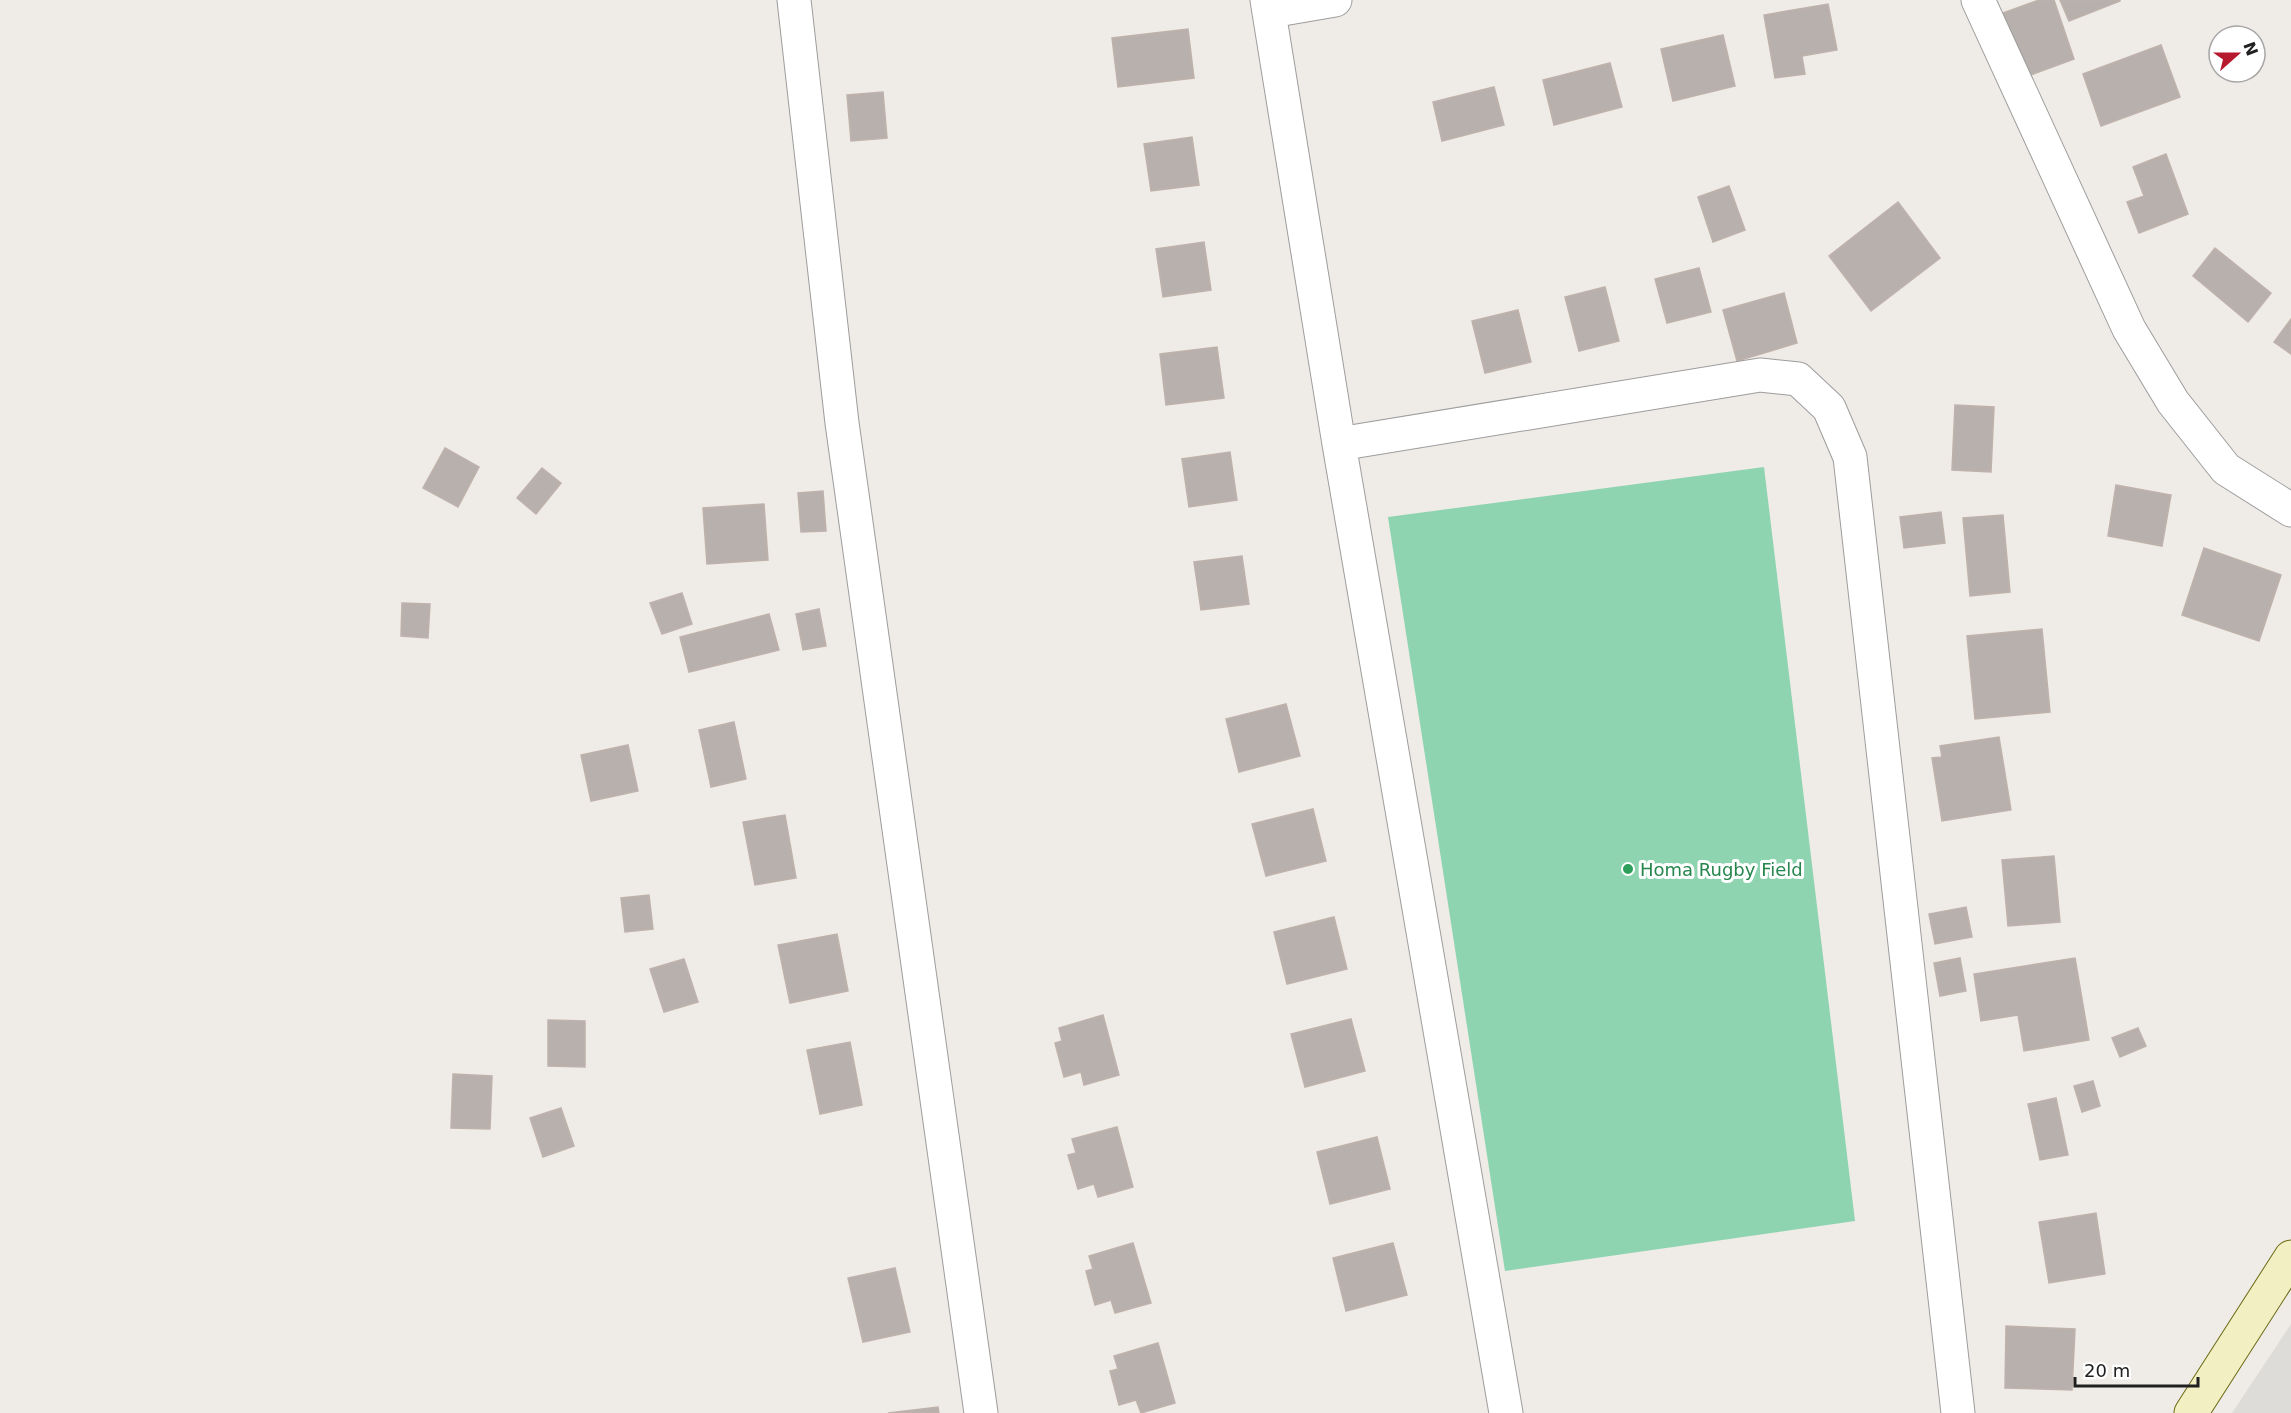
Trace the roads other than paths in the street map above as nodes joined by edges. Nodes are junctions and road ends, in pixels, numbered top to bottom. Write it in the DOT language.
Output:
graph roads {
  1 [pos="794,0"];
  2 [pos="1335,0"];
  3 [pos="1978,0"];
  4 [pos="1269,5"];
  5 [pos="1339,444"];
  6 [pos="2291,510"];
  7 [pos="2291,1257"];
  8 [pos="981,1413"];
  9 [pos="1506,1413"];
  10 [pos="1958,1413"];
  11 [pos="2191,1413"];
  1 -- 8 [label="street"];
  2 -- 4 [label="street"];
  3 -- 6 [label="street"];
  4 -- 5 [label="street"];
  5 -- 9 [label="street"];
  5 -- 10 [label="street"];
  7 -- 11 [label="main road"];
}
